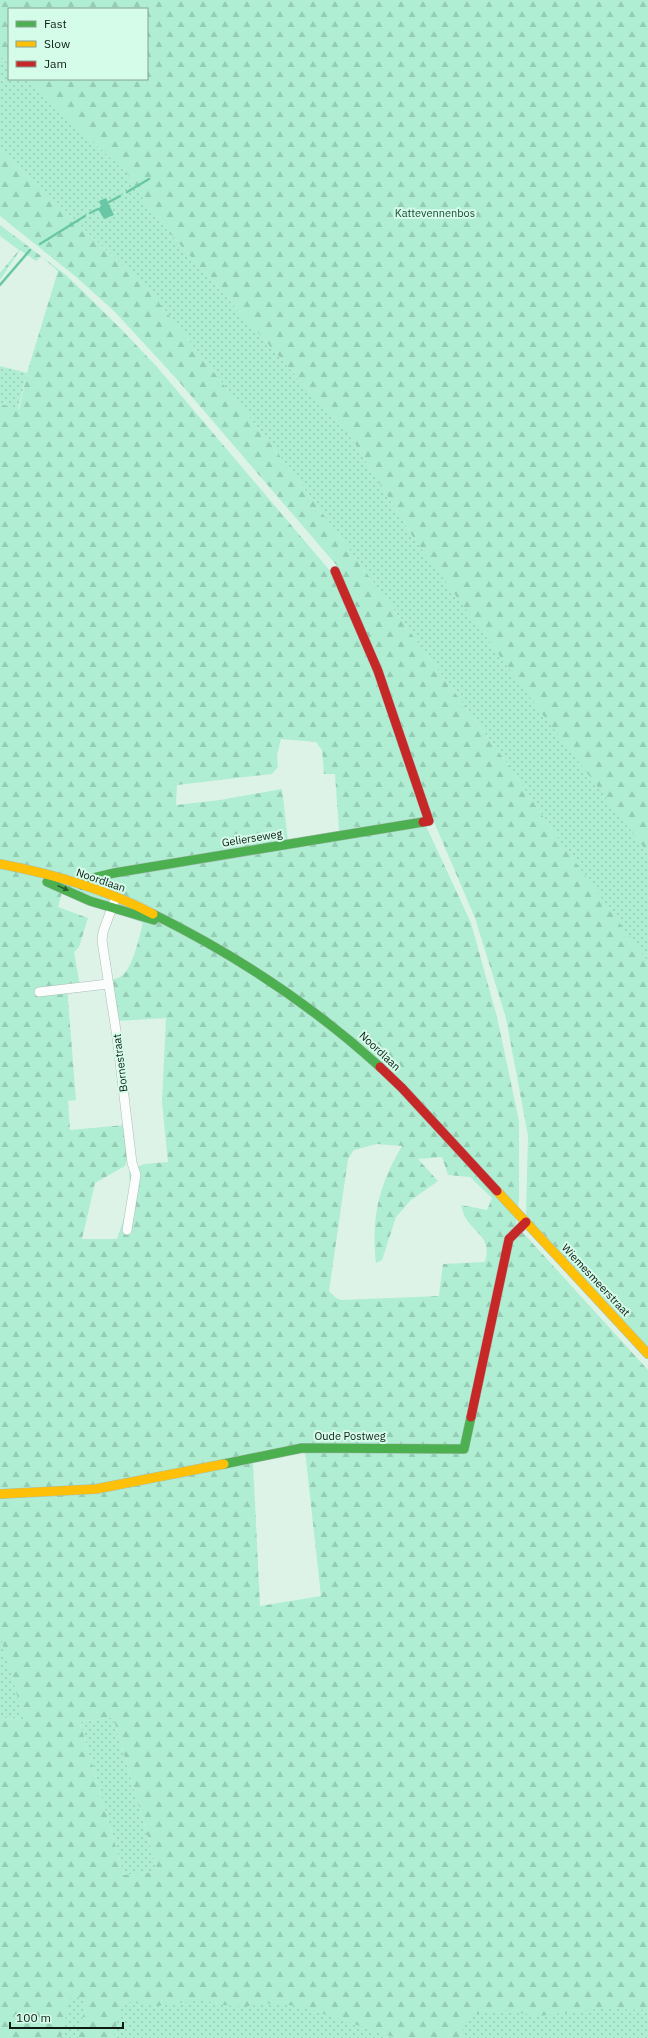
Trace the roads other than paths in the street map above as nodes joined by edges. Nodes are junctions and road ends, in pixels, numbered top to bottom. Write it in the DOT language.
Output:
graph roads {
  1 [pos="335,571"];
  2 [pos="0,865"];
  3 [pos="82,885"];
  4 [pos="116,897"];
  5 [pos="112,908"];
  6 [pos="189,932"];
  7 [pos="108,984"];
  8 [pos="39,992"];
  9 [pos="526,1222"];
  10 [pos="127,1230"];
  11 [pos="648,1354"];
  12 [pos="0,1494"];
  1 -- 3 [label="street, Gelierseweg"];
  2 -- 3 [label="street, Noordlaan"];
  2 -- 5 [label="street, Noordlaan, one-way"];
  3 -- 4 [label="street, Noordlaan"];
  4 -- 5 [label="street, Bornestraat"];
  4 -- 6 [label="street, Noordlaan"];
  5 -- 6 [label="street, Noordlaan"];
  5 -- 7 [label="street, Bornestraat"];
  6 -- 9 [label="street, Noordlaan"];
  7 -- 8 [label="street"];
  7 -- 10 [label="street, Bornestraat"];
  9 -- 11 [label="street, Wiemesmeerstraat"];
  9 -- 12 [label="street, Oude Postweg"];
}
